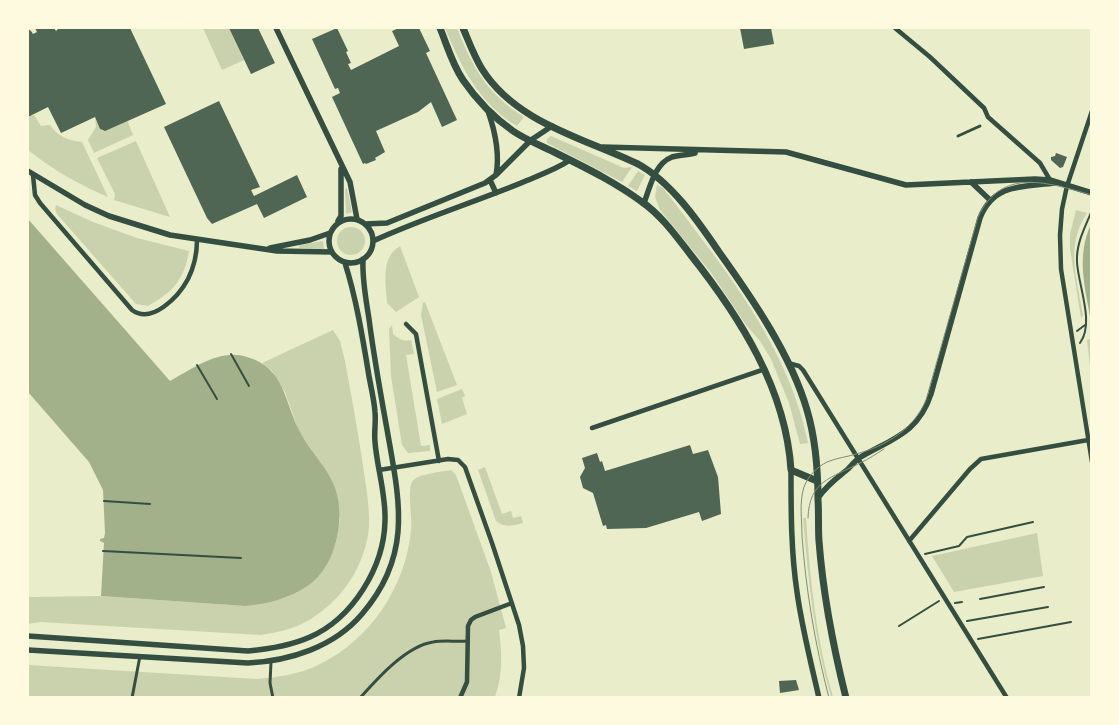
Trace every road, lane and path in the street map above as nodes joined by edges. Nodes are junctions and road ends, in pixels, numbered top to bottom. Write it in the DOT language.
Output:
graph roads {
  1 [pos="276,28"];
  2 [pos="440,28"];
  3 [pos="463,28"];
  4 [pos="895,28"];
  5 [pos="488,111"];
  6 [pos="1092,111"];
  7 [pos="552,126"];
  8 [pos="980,126"];
  9 [pos="958,136"];
  10 [pos="531,140"];
  11 [pos="602,148"];
  12 [pos="707,151"];
  13 [pos="570,160"];
  14 [pos="341,167"];
  15 [pos="28,171"];
  16 [pos="655,174"];
  17 [pos="33,175"];
  18 [pos="496,175"];
  19 [pos="490,180"];
  20 [pos="972,182"];
  21 [pos="1052,182"];
  22 [pos="1067,186"];
  23 [pos="496,193"];
  24 [pos="1090,193"];
  25 [pos="990,200"];
  26 [pos="644,203"];
  27 [pos="1092,210"];
  28 [pos="357,219"];
  29 [pos="336,224"];
  30 [pos="365,224"];
  31 [pos="330,233"];
  32 [pos="197,240"];
  33 [pos="373,241"];
  34 [pos="265,248"];
  35 [pos="332,252"];
  36 [pos="363,259"];
  37 [pos="345,263"];
  38 [pos="406,324"];
  39 [pos="1073,351"];
  40 [pos="231,354"];
  41 [pos="788,363"];
  42 [pos="197,366"];
  43 [pos="765,369"];
  44 [pos="249,386"];
  45 [pos="217,399"];
  46 [pos="592,428"];
  47 [pos="1088,440"];
  48 [pos="859,459"];
  49 [pos="439,461"];
  50 [pos="1092,462"];
  51 [pos="395,467"];
  52 [pos="379,470"];
  53 [pos="791,470"];
  54 [pos="817,481"];
  55 [pos="828,485"];
  56 [pos="818,498"];
  57 [pos="104,501"];
  58 [pos="150,504"];
  59 [pos="1033,522"];
  60 [pos="908,541"];
  61 [pos="103,551"];
  62 [pos="918,556"];
  63 [pos="241,558"];
  64 [pos="1044,587"];
  65 [pos="944,598"];
  66 [pos="980,599"];
  67 [pos="512,603"];
  68 [pos="1048,607"];
  69 [pos="959,622"];
  70 [pos="1071,622"];
  71 [pos="899,626"];
  72 [pos="28,636"];
  73 [pos="468,641"];
  74 [pos="971,641"];
  75 [pos="28,650"];
  76 [pos="140,656"];
  77 [pos="271,662"];
  78 [pos="132,698"];
  79 [pos="273,698"];
  80 [pos="360,698"];
  81 [pos="460,698"];
  82 [pos="519,698"];
  83 [pos="819,698"];
  84 [pos="846,698"];
  85 [pos="1007,698"];
  1 -- 14 [label="street"];
  2 -- 5 [label="main road"];
  3 -- 7 [label="main road"];
  4 -- 21 [label="street"];
  5 -- 10 [label="main road"];
  5 -- 18 [label="street"];
  6 -- 22 [label="street"];
  7 -- 10 [label="street"];
  7 -- 11 [label="main road"];
  8 -- 9 [label="street"];
  10 -- 13 [label="main road"];
  10 -- 18 [label="street"];
  11 -- 12 [label="street"];
  11 -- 16 [label="main road"];
  12 -- 16 [label="street"];
  12 -- 20 [label="street"];
  13 -- 23 [label="street"];
  13 -- 26 [label="main road"];
  14 -- 28 [label="street"];
  14 -- 29 [label="street"];
  15 -- 17 [label="street"];
  16 -- 26 [label="street"];
  16 -- 41 [label="main road"];
  17 -- 32 [label="street"];
  17 -- 32 [label="street"];
  18 -- 19 [label="street"];
  19 -- 23 [label="street"];
  19 -- 30 [label="street"];
  20 -- 21 [label="street"];
  20 -- 25 [label="street"];
  21 -- 22 [label="street"];
  21 -- 25 [label="street"];
  22 -- 24 [label="street"];
  22 -- 39 [label="street"];
  23 -- 33 [label="street"];
  25 -- 48 [label="street"];
  26 -- 43 [label="main road"];
  27 -- 39 [label="path"];
  28 -- 29 [label="street"];
  28 -- 30 [label="street"];
  29 -- 31 [label="street"];
  30 -- 33 [label="street"];
  31 -- 34 [label="street"];
  31 -- 35 [label="street"];
  32 -- 34 [label="street"];
  33 -- 36 [label="street"];
  34 -- 35 [label="street"];
  35 -- 37 [label="street"];
  36 -- 37 [label="street"];
  36 -- 51 [label="street"];
  37 -- 52 [label="street"];
  38 -- 49 [label="street"];
  39 -- 47 [label="street"];
  40 -- 44 [label="path"];
  41 -- 48 [label="street"];
  41 -- 54 [label="main road"];
  42 -- 45 [label="path"];
  43 -- 46 [label="street"];
  43 -- 53 [label="main road"];
  47 -- 50 [label="street"];
  47 -- 60 [label="street"];
  48 -- 55 [label="street"];
  48 -- 60 [label="street"];
  49 -- 51 [label="street"];
  49 -- 67 [label="street"];
  51 -- 52 [label="street"];
  51 -- 77 [label="street"];
  52 -- 72 [label="street"];
  53 -- 54 [label="main road"];
  53 -- 83 [label="street"];
  54 -- 55 [label="street"];
  54 -- 56 [label="main road"];
  55 -- 56 [label="street"];
  56 -- 84 [label="main road"];
  57 -- 58 [label="path"];
  59 -- 62 [label="path"];
  60 -- 62 [label="street"];
  61 -- 63 [label="path"];
  62 -- 65 [label="street"];
  64 -- 66 [label="path"];
  65 -- 69 [label="street"];
  65 -- 71 [label="path"];
  67 -- 73 [label="street"];
  67 -- 82 [label="street"];
  68 -- 69 [label="path"];
  69 -- 74 [label="street"];
  70 -- 74 [label="path"];
  73 -- 80 [label="street"];
  73 -- 81 [label="street"];
  74 -- 85 [label="street"];
  75 -- 76 [label="street"];
  76 -- 77 [label="street"];
  76 -- 78 [label="street"];
  77 -- 79 [label="street"];
}
